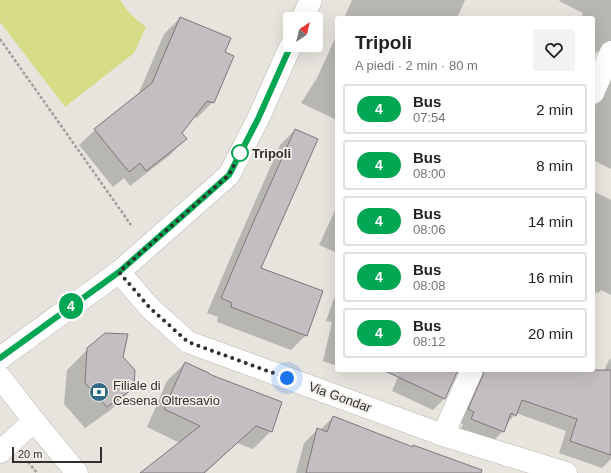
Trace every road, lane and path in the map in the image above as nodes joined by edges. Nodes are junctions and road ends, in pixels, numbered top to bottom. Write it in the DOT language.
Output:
graph roads {
  1 [pos="311,0"];
  2 [pos="305,12"];
  3 [pos="0,39"];
  4 [pos="288,52"];
  5 [pos="611,52"];
  6 [pos="595,88"];
  7 [pos="146,248"];
  8 [pos="119,272"];
  9 [pos="0,358"];
  10 [pos="471,372"];
  11 [pos="0,377"];
  12 [pos="34,422"];
  13 [pos="443,435"];
  14 [pos="0,452"];
  15 [pos="77,473"];
  16 [pos="566,473"];
  1 -- 2 [label="street"];
  3 -- 7 [label="path"];
  4 -- 7 [label="street"];
  5 -- 6 [label="street"];
  7 -- 8 [label="street"];
  8 -- 9 [label="street"];
  8 -- 13 [label="street, Via Gondar"];
  10 -- 13 [label="street"];
  11 -- 12 [label="street"];
  12 -- 14 [label="street"];
  12 -- 15 [label="street"];
  13 -- 16 [label="street, Via Gondar"];
}
